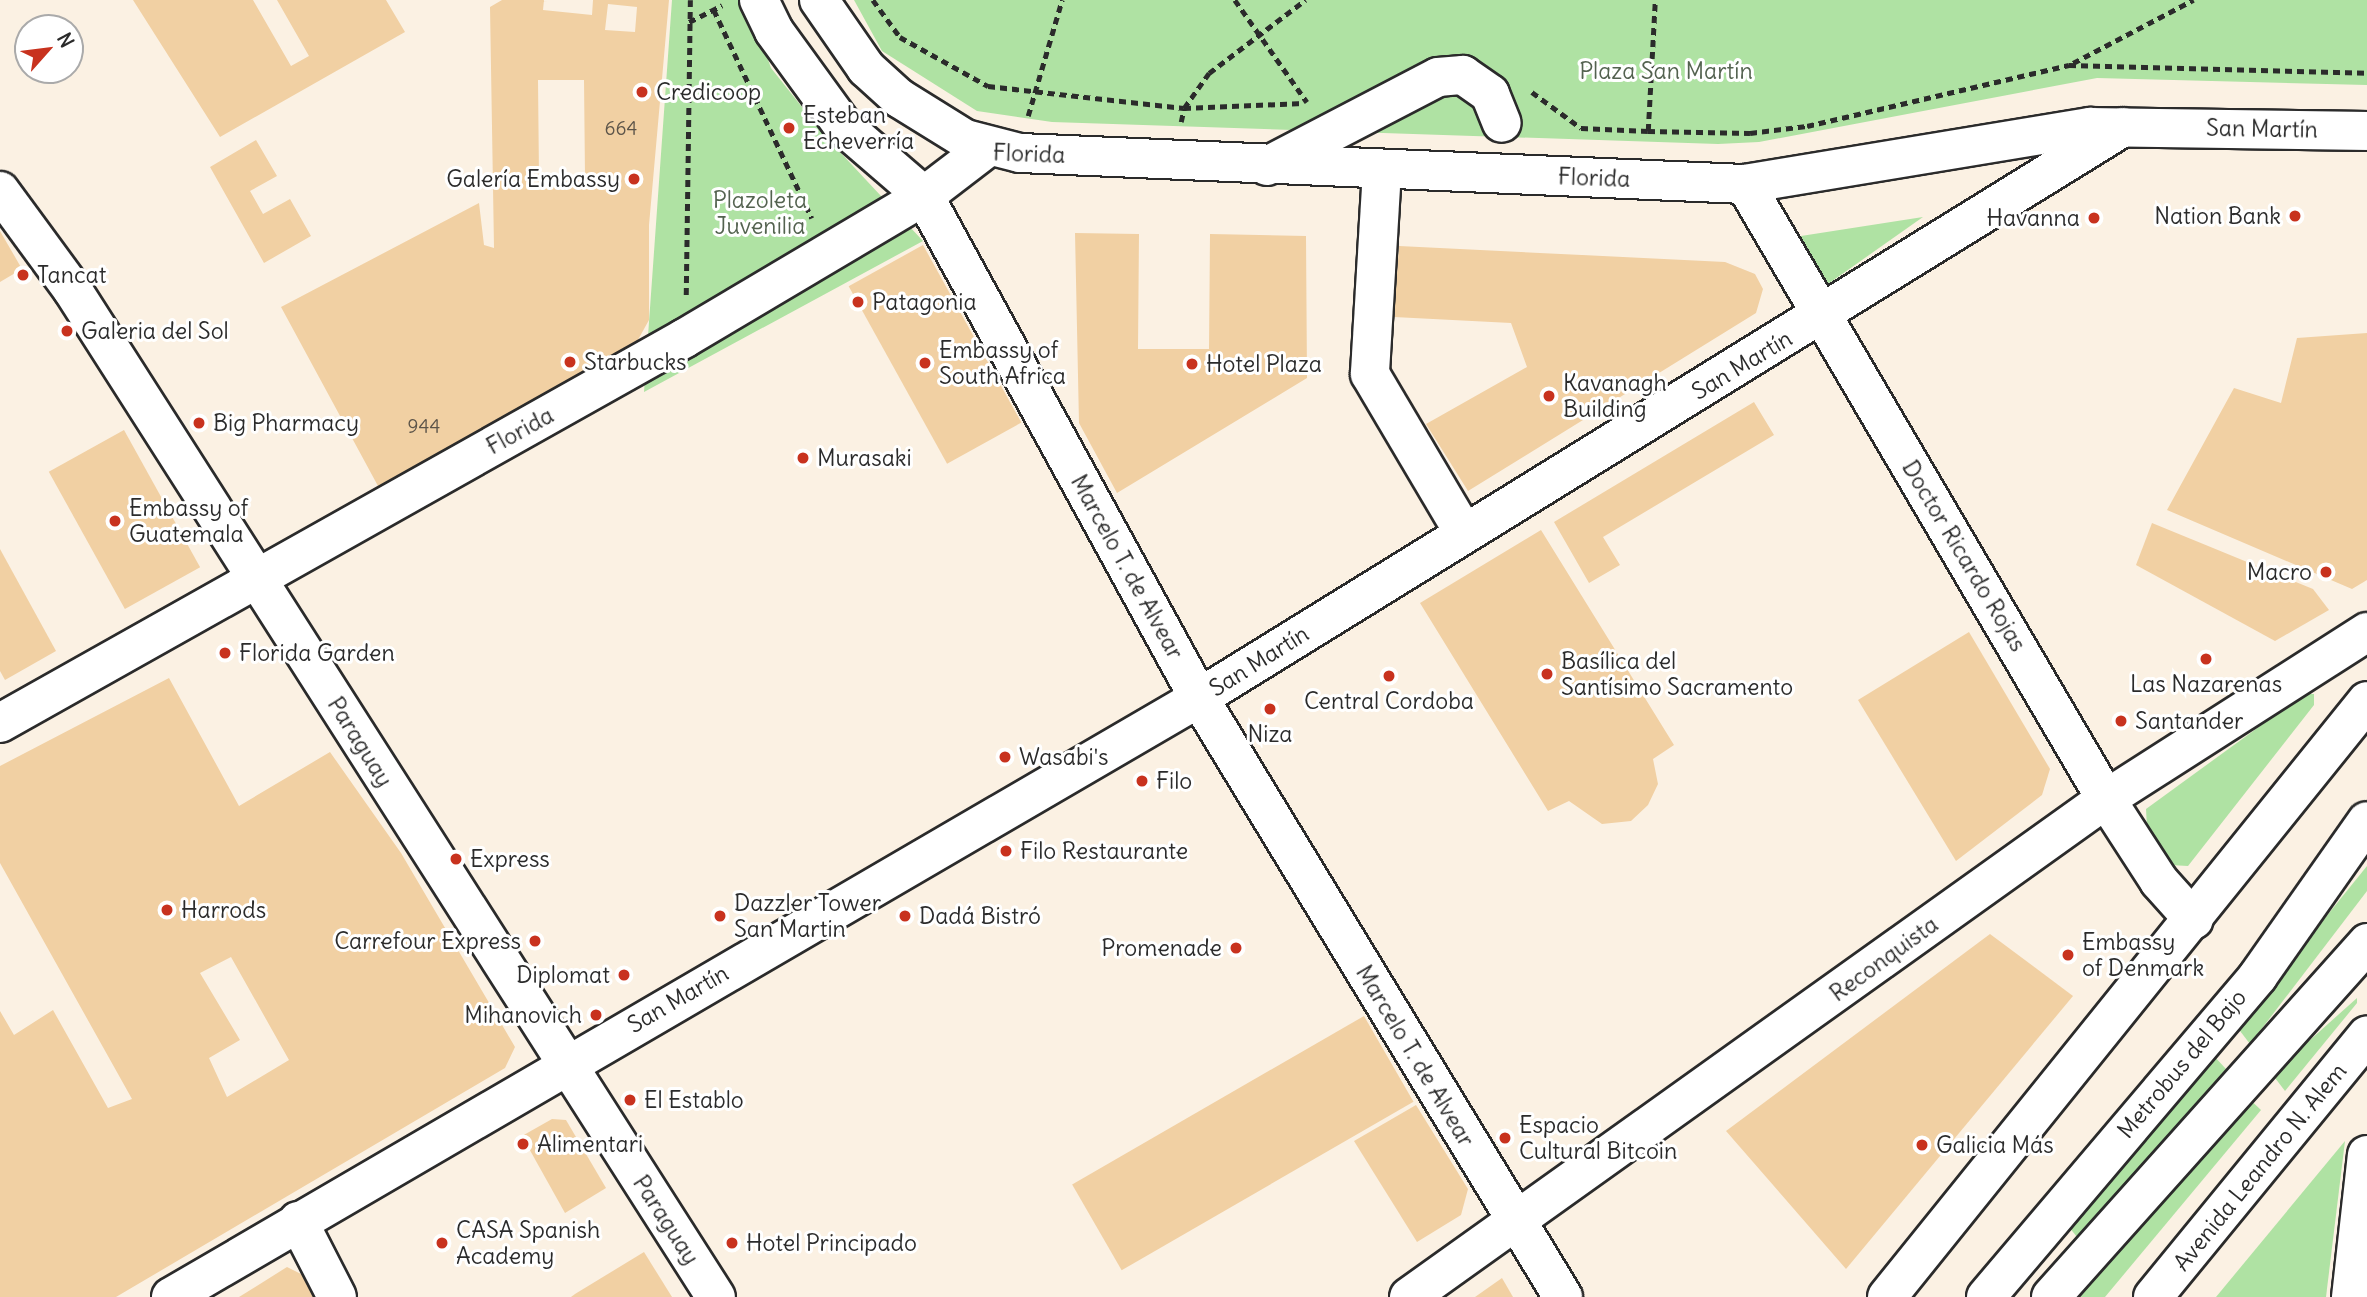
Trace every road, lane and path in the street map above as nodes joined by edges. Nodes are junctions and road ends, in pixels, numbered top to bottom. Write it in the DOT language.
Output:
graph roads {
  1 [pos="690,0"];
  2 [pos="732,0"];
  3 [pos="759,0"];
  4 [pos="819,0"];
  5 [pos="873,0"];
  6 [pos="1062,0"];
  7 [pos="1235,0"];
  8 [pos="1305,0"];
  9 [pos="1655,0"];
  10 [pos="2193,0"];
  11 [pos="714,10"];
  12 [pos="689,22"];
  13 [pos="1258,39"];
  14 [pos="2069,65"];
  15 [pos="2367,74"];
  16 [pos="1034,91"];
  17 [pos="1307,102"];
  18 [pos="1184,108"];
  19 [pos="1650,108"];
  20 [pos="1502,123"];
  21 [pos="1180,127"];
  22 [pos="2123,127"];
  23 [pos="1648,131"];
  24 [pos="2367,131"];
  25 [pos="988,147"];
  26 [pos="1267,166"];
  27 [pos="1382,170"];
  28 [pos="1745,184"];
  29 [pos="0,191"];
  30 [pos="924,196"];
  31 [pos="828,253"];
  32 [pos="1822,317"];
  33 [pos="685,338"];
  34 [pos="1464,533"];
  35 [pos="257,579"];
  36 [pos="2367,632"];
  37 [pos="1199,698"];
  38 [pos="2367,701"];
  39 [pos="0,723"];
  40 [pos="2106,799"];
  41 [pos="2367,821"];
  42 [pos="2194,920"];
  43 [pos="2367,943"];
  44 [pos="2367,1036"];
  45 [pos="564,1064"];
  46 [pos="2367,1155"];
  47 [pos="298,1221"];
  48 [pos="1517,1224"];
  49 [pos="171,1297"];
  50 [pos="337,1297"];
  51 [pos="716,1297"];
  52 [pos="1409,1297"];
  53 [pos="1563,1297"];
  54 [pos="1887,1297"];
  55 [pos="1986,1297"];
  56 [pos="2051,1297"];
  57 [pos="2153,1297"];
  58 [pos="2351,1297"];
  1 -- 12 [label="path"];
  2 -- 11 [label="path"];
  3 -- 30 [label="street, Marcelo T. de Alvear"];
  4 -- 25 [label="street"];
  5 -- 16 [label="path"];
  6 -- 16 [label="path"];
  7 -- 13 [label="path"];
  8 -- 13 [label="path"];
  9 -- 19 [label="path"];
  10 -- 14 [label="path"];
  11 -- 12 [label="path"];
  11 -- 31 [label="path"];
  12 -- 33 [label="path"];
  13 -- 18 [label="path"];
  14 -- 15 [label="path"];
  14 -- 23 [label="path"];
  16 -- 18 [label="path"];
  17 -- 18 [label="path"];
  18 -- 21 [label="path"];
  20 -- 26 [label="street"];
  22 -- 24 [label="street, San Martín"];
  22 -- 28 [label="street, Florida"];
  22 -- 32 [label="street, San Martín"];
  25 -- 26 [label="street, Florida"];
  25 -- 30 [label="street, Florida"];
  26 -- 27 [label="street, Florida"];
  27 -- 28 [label="street, Florida"];
  27 -- 34 [label="street"];
  28 -- 32 [label="street, Doctor Ricardo Rojas"];
  29 -- 35 [label="street, Paraguay"];
  30 -- 31 [label="street, Florida"];
  30 -- 37 [label="street, Marcelo T. de Alvear"];
  31 -- 33 [label="street, Florida"];
  32 -- 34 [label="street, San Martín"];
  32 -- 40 [label="street, Doctor Ricardo Rojas"];
  33 -- 35 [label="street, Florida"];
  34 -- 37 [label="street, San Martín"];
  35 -- 39 [label="street, Florida"];
  35 -- 45 [label="street, Paraguay"];
  36 -- 40 [label="street, Reconquista"];
  37 -- 45 [label="street, San Martín"];
  37 -- 48 [label="street, Marcelo T. de Alvear"];
  38 -- 42 [label="street"];
  40 -- 42 [label="street, Doctor Ricardo Rojas"];
  40 -- 48 [label="street, Reconquista"];
  41 -- 55 [label="street, Metrobus del Bajo"];
  42 -- 54 [label="street"];
  43 -- 56 [label="street"];
  44 -- 57 [label="street, Avenida Leandro N. Alem"];
  45 -- 47 [label="street, San Martín"];
  45 -- 51 [label="street, Paraguay"];
  46 -- 58 [label="street"];
  47 -- 49 [label="street, San Martín"];
  47 -- 50 [label="street"];
  48 -- 52 [label="street, Reconquista"];
  48 -- 53 [label="street, Marcelo T. de Alvear"];
}
